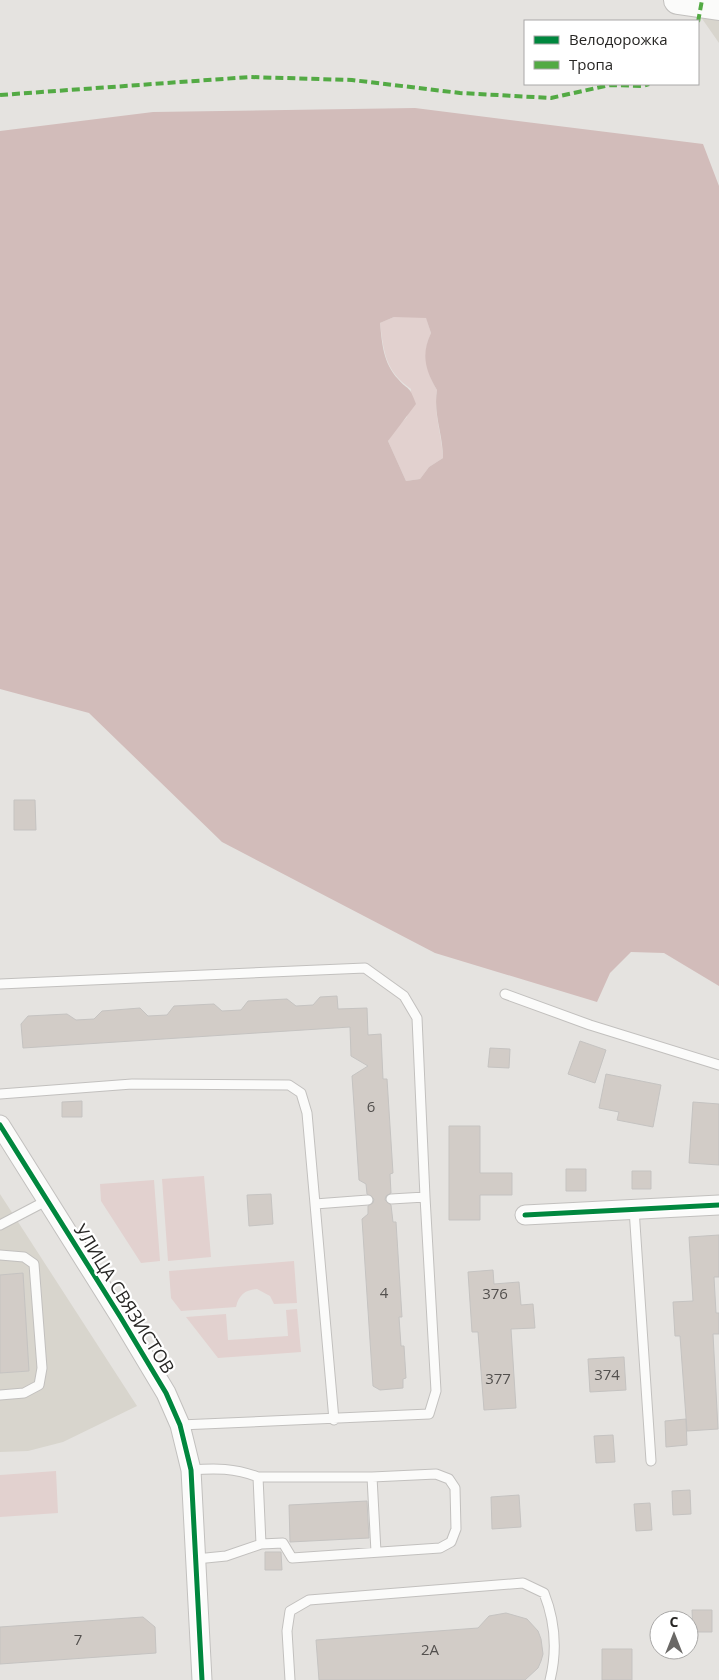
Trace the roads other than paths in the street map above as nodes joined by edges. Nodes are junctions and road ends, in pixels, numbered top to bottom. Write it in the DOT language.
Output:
graph roads {
  1 [pos="678,0"];
  2 [pos="719,6"];
  3 [pos="0,984"];
  4 [pos="505,994"];
  5 [pos="719,1065"];
  6 [pos="0,1094"];
  7 [pos="0,1125"];
  8 [pos="425,1197"];
  9 [pos="391,1199"];
  10 [pos="368,1200"];
  11 [pos="46,1201"];
  12 [pos="315,1204"];
  13 [pos="719,1206"];
  14 [pos="634,1209"];
  15 [pos="525,1215"];
  16 [pos="0,1225"];
  17 [pos="0,1255"];
  18 [pos="0,1395"];
  19 [pos="334,1420"];
  20 [pos="180,1425"];
  21 [pos="651,1461"];
  22 [pos="191,1470"];
  23 [pos="258,1478"];
  24 [pos="372,1478"];
  25 [pos="261,1544"];
  26 [pos="376,1552"];
  27 [pos="196,1559"];
  28 [pos="202,1680"];
  29 [pos="290,1680"];
  30 [pos="550,1680"];
  1 -- 2 [label="highway"];
  3 -- 8 [label="lane"];
  4 -- 5 [label="lane"];
  6 -- 12 [label="lane"];
  7 -- 11 [label="street, УЛИЦА СВЯЗИСТОВ"];
  8 -- 9 [label="lane"];
  8 -- 19 [label="lane"];
  10 -- 12 [label="lane"];
  11 -- 16 [label="lane"];
  11 -- 20 [label="street, УЛИЦА СВЯЗИСТОВ"];
  12 -- 19 [label="lane"];
  13 -- 14 [label="street"];
  14 -- 15 [label="street"];
  14 -- 21 [label="lane"];
  17 -- 18 [label="lane"];
  19 -- 20 [label="lane"];
  20 -- 22 [label="street, УЛИЦА СВЯЗИСТОВ"];
  22 -- 23 [label="lane"];
  22 -- 27 [label="street, УЛИЦА СВЯЗИСТОВ"];
  23 -- 24 [label="lane"];
  23 -- 25 [label="lane"];
  24 -- 26 [label="lane"];
  24 -- 26 [label="lane"];
  25 -- 26 [label="lane"];
  25 -- 27 [label="lane"];
  27 -- 28 [label="street, УЛИЦА СВЯЗИСТОВ"];
  29 -- 30 [label="lane"];
}
